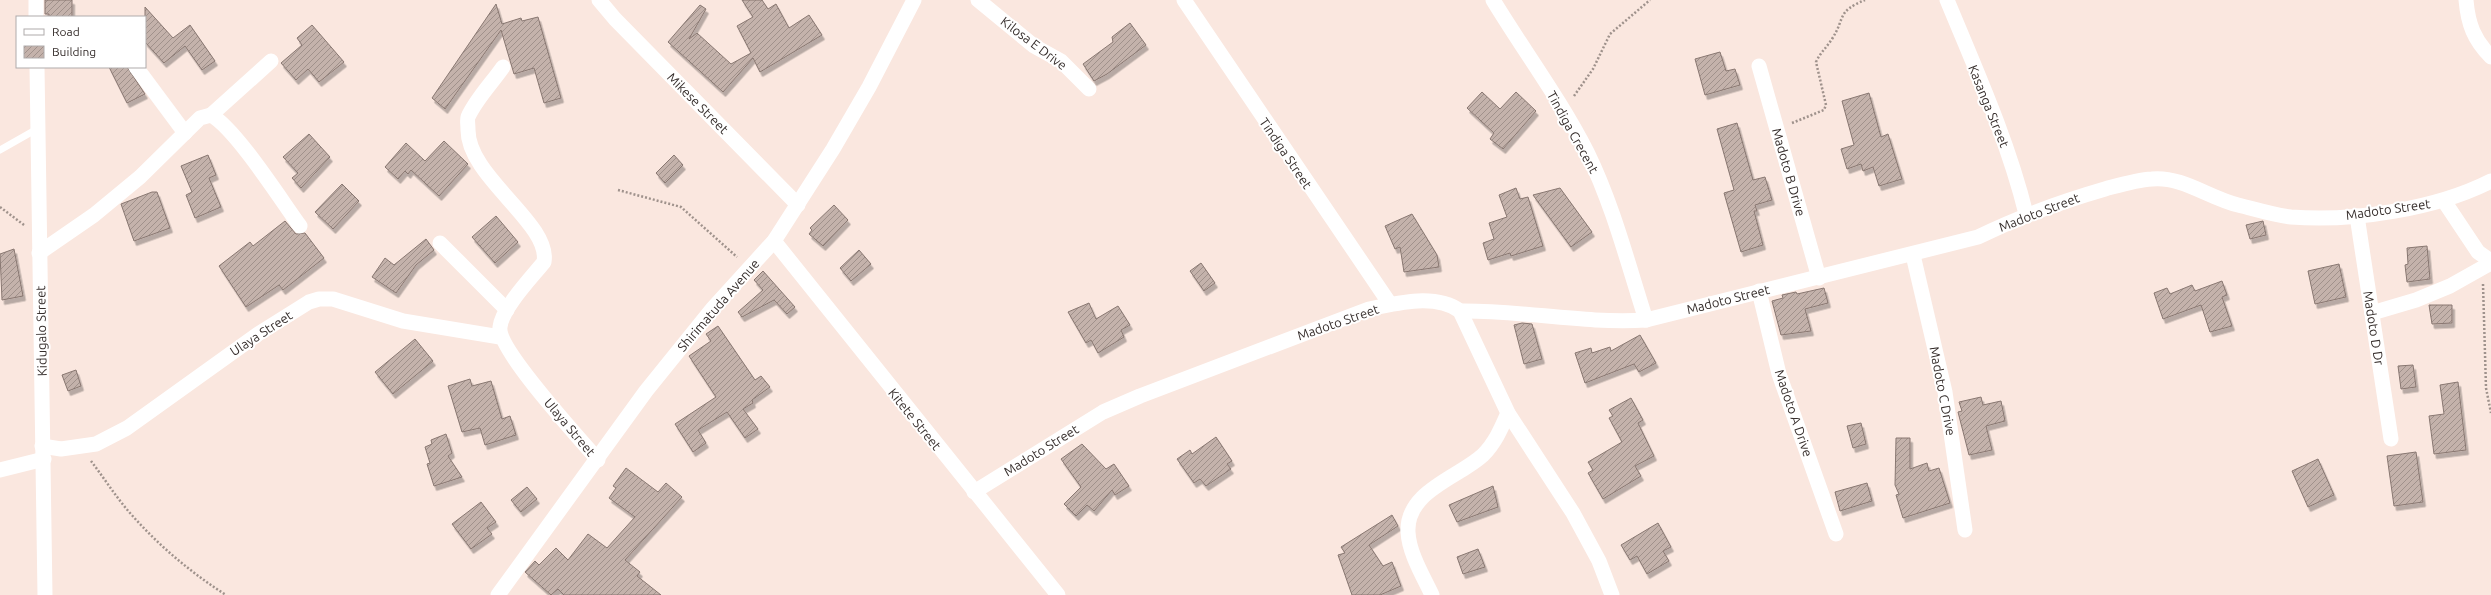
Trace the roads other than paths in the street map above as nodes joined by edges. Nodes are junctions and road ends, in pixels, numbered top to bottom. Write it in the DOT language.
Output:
graph roads {
  1 [pos="36,0"];
  2 [pos="599,0"];
  3 [pos="914,0"];
  4 [pos="978,0"];
  5 [pos="1184,0"];
  6 [pos="1494,0"];
  7 [pos="1947,0"];
  8 [pos="2466,0"];
  9 [pos="36,16"];
  10 [pos="2491,57"];
  11 [pos="270,61"];
  12 [pos="1759,66"];
  13 [pos="503,67"];
  14 [pos="37,68"];
  15 [pos="137,68"];
  16 [pos="1089,88"];
  17 [pos="211,114"];
  18 [pos="37,129"];
  19 [pos="185,132"];
  20 [pos="0,150"];
  21 [pos="2491,182"];
  22 [pos="2444,201"];
  23 [pos="798,205"];
  24 [pos="2026,214"];
  25 [pos="2357,216"];
  26 [pos="300,226"];
  27 [pos="774,241"];
  28 [pos="440,243"];
  29 [pos="39,253"];
  30 [pos="1913,255"];
  31 [pos="2488,264"];
  32 [pos="1819,278"];
  33 [pos="1759,291"];
  34 [pos="1390,304"];
  35 [pos="506,310"];
  36 [pos="1460,311"];
  37 [pos="2372,313"];
  38 [pos="1646,320"];
  39 [pos="500,337"];
  40 [pos="1508,413"];
  41 [pos="2391,439"];
  42 [pos="43,453"];
  43 [pos="598,460"];
  44 [pos="0,470"];
  45 [pos="974,492"];
  46 [pos="1965,530"];
  47 [pos="1836,534"];
  48 [pos="45,595"];
  49 [pos="498,595"];
  50 [pos="1058,595"];
  51 [pos="1432,595"];
  52 [pos="1612,595"];
  1 -- 9 [label="street"];
  2 -- 23 [label="street, Mikese Street"];
  3 -- 23 [label="street, Shirimatuda Avenue"];
  4 -- 16 [label="street, Kilosa E Drive"];
  5 -- 34 [label="street, Tindiga Street"];
  6 -- 38 [label="street, Tindiga Crecent"];
  7 -- 24 [label="street, Kasanga Street"];
  8 -- 10 [label="street"];
  11 -- 17 [label="street"];
  12 -- 32 [label="street, Madoto B Drive"];
  13 -- 35 [label="street"];
  14 -- 18 [label="street, Kidugalo Street"];
  15 -- 19 [label="street"];
  17 -- 19 [label="street"];
  17 -- 26 [label="street"];
  18 -- 20 [label="lane"];
  18 -- 29 [label="street, Kidugalo Street"];
  19 -- 29 [label="street"];
  21 -- 22 [label="street, Madoto Street"];
  22 -- 25 [label="street, Madoto Street"];
  22 -- 31 [label="street"];
  23 -- 27 [label="street, Shirimatuda Avenue"];
  24 -- 25 [label="street, Madoto Street"];
  24 -- 30 [label="street, Madoto Street"];
  25 -- 37 [label="street, Madoto D Dr"];
  27 -- 43 [label="street, Shirimatuda Avenue"];
  27 -- 45 [label="street, Kitete Street"];
  28 -- 35 [label="street"];
  29 -- 42 [label="street, Kidugalo Street"];
  30 -- 32 [label="street, Madoto Street"];
  30 -- 46 [label="street, Madoto C Drive"];
  31 -- 37 [label="street"];
  32 -- 33 [label="street, Madoto Street"];
  33 -- 38 [label="street, Madoto Street"];
  33 -- 47 [label="street, Madoto A Drive"];
  34 -- 36 [label="street, Madoto Street"];
  34 -- 45 [label="street, Madoto Street"];
  35 -- 39 [label="street"];
  36 -- 38 [label="street, Madoto Street"];
  36 -- 40 [label="street"];
  37 -- 41 [label="street, Madoto D Dr"];
  39 -- 42 [label="street, Ulaya Street"];
  39 -- 43 [label="street, Ulaya Street"];
  40 -- 51 [label="street"];
  40 -- 52 [label="street"];
  42 -- 44 [label="street, Ulaya Street"];
  42 -- 48 [label="street, Kidugalo Street"];
  43 -- 49 [label="street, Shirimatuda Avenue"];
  45 -- 50 [label="street, Kitete Street"];
}
